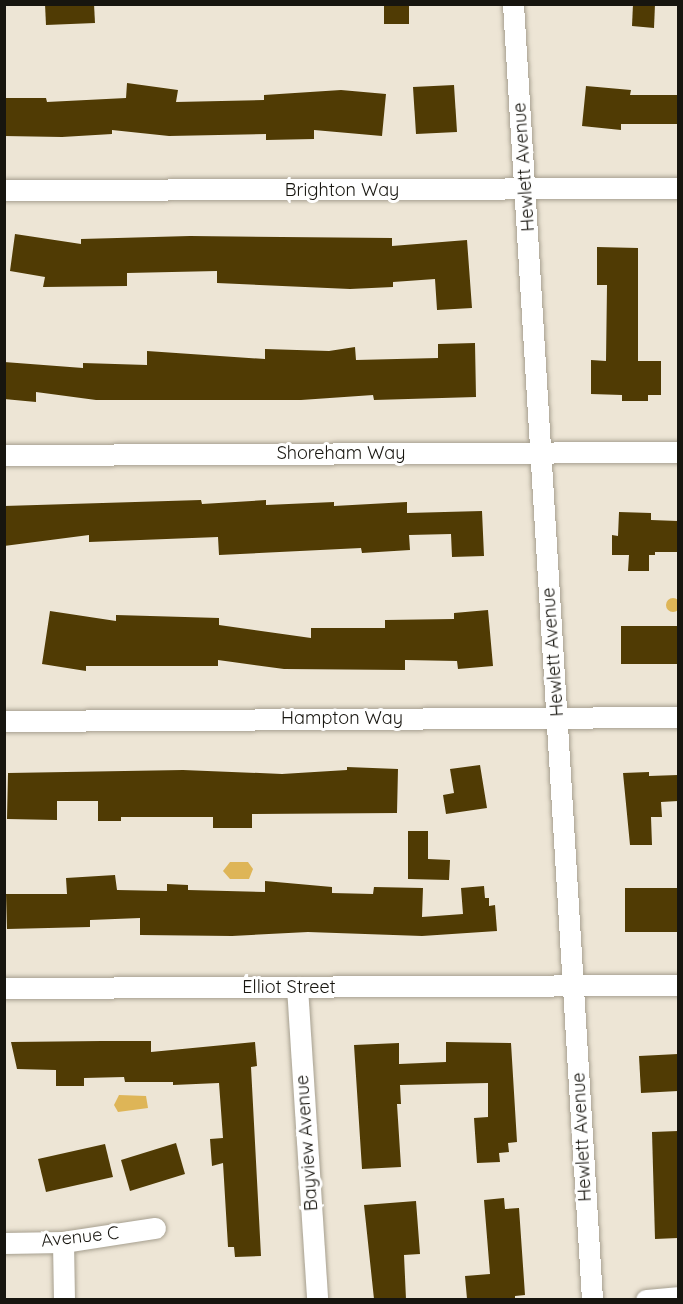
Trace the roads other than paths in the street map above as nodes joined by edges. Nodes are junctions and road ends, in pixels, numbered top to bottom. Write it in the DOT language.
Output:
graph roads {
  1 [pos="513,4"];
  2 [pos="678,188"];
  3 [pos="4,190"];
  4 [pos="526,190"];
  5 [pos="540,452"];
  6 [pos="678,452"];
  7 [pos="4,455"];
  8 [pos="678,717"];
  9 [pos="559,718"];
  10 [pos="4,721"];
  11 [pos="573,985"];
  12 [pos="678,985"];
  13 [pos="297,987"];
  14 [pos="4,988"];
  15 [pos="155,1228"];
  16 [pos="63,1242"];
  17 [pos="4,1243"];
  18 [pos="678,1297"];
  19 [pos="64,1299"];
  20 [pos="317,1299"];
  21 [pos="592,1299"];
  22 [pos="646,1299"];
  1 -- 4 [label="street, Hewlett Avenue"];
  2 -- 4 [label="street, Brighton Way"];
  3 -- 4 [label="street, Brighton Way"];
  4 -- 5 [label="street, Hewlett Avenue"];
  5 -- 6 [label="street, Shoreham Way"];
  5 -- 7 [label="street, Shoreham Way"];
  5 -- 9 [label="street, Hewlett Avenue"];
  8 -- 9 [label="street, Hampton Way"];
  9 -- 10 [label="street, Hampton Way"];
  9 -- 11 [label="street, Hewlett Avenue"];
  11 -- 12 [label="street, Elliot Street"];
  11 -- 13 [label="street, Elliot Street"];
  11 -- 21 [label="street, Hewlett Avenue"];
  13 -- 14 [label="street, Elliot Street"];
  13 -- 20 [label="street, Bayview Avenue"];
  15 -- 16 [label="street, Avenue C"];
  16 -- 17 [label="street, Avenue C"];
  16 -- 19 [label="street"];
  18 -- 22 [label="street"];
}
